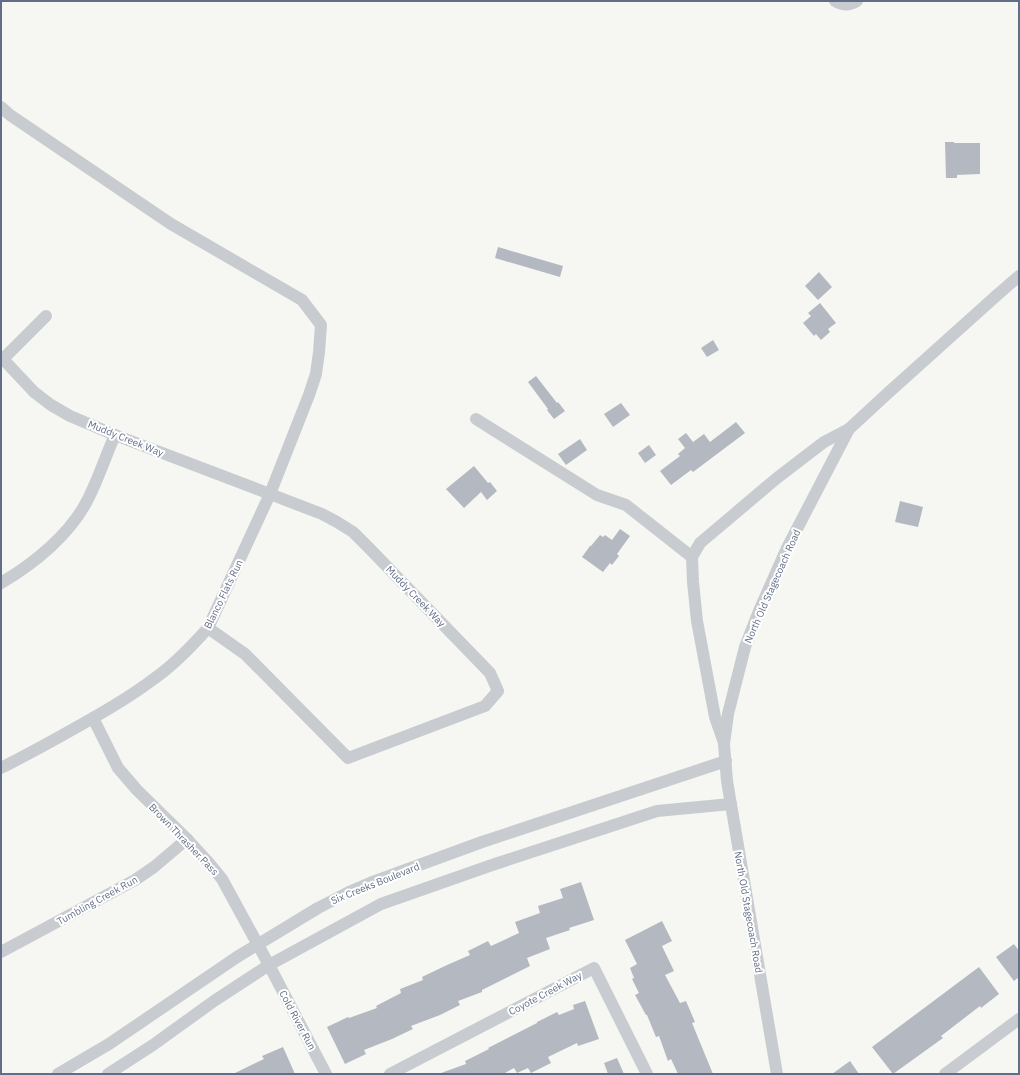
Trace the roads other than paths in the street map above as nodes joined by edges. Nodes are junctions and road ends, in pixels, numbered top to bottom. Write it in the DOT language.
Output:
graph roads {
  1 [pos="835,1"];
  2 [pos="857,1"];
  3 [pos="1,107"];
  4 [pos="1019,276"];
  5 [pos="46,316"];
  6 [pos="2,360"];
  7 [pos="476,419"];
  8 [pos="849,429"];
  9 [pos="115,435"];
  10 [pos="270,494"];
  11 [pos="692,557"];
  12 [pos="1,583"];
  13 [pos="208,628"];
  14 [pos="92,718"];
  15 [pos="724,744"];
  16 [pos="726,761"];
  17 [pos="1,768"];
  18 [pos="731,804"];
  19 [pos="187,839"];
  20 [pos="258,945"];
  21 [pos="1,952"];
  22 [pos="269,965"];
  23 [pos="1017,1025"];
  24 [pos="58,1074"];
  25 [pos="108,1074"];
  26 [pos="326,1074"];
  27 [pos="390,1074"];
  28 [pos="647,1074"];
  29 [pos="777,1074"];
  30 [pos="945,1074"];
  1 -- 2 [label="street"];
  3 -- 10 [label="street, Blanco Flats Run"];
  4 -- 8 [label="street, North Old Stagecoach Road"];
  5 -- 6 [label="street"];
  6 -- 9 [label="street, Muddy Creek Way"];
  7 -- 11 [label="street"];
  8 -- 11 [label="street"];
  8 -- 15 [label="street, North Old Stagecoach Road"];
  9 -- 10 [label="street, Muddy Creek Way"];
  9 -- 12 [label="street"];
  10 -- 13 [label="street, Blanco Flats Run"];
  10 -- 13 [label="street, Muddy Creek Way"];
  11 -- 15 [label="street"];
  13 -- 14 [label="street, Blanco Flats Run"];
  14 -- 17 [label="street, Blanco Flats Run"];
  14 -- 19 [label="street, Brown Thrasher Pass"];
  15 -- 16 [label="street, North Old Stagecoach Road"];
  16 -- 18 [label="street, North Old Stagecoach Road"];
  16 -- 20 [label="street, Six Creeks Boulevard"];
  18 -- 22 [label="street"];
  18 -- 29 [label="street, North Old Stagecoach Road"];
  19 -- 20 [label="street, Brown Thrasher Pass"];
  19 -- 21 [label="street, Tumbling Creek Run"];
  20 -- 22 [label="street, Brown Thrasher Pass"];
  20 -- 24 [label="street, Six Creeks Boulevard"];
  22 -- 25 [label="street"];
  22 -- 26 [label="street, Cold River Run"];
  23 -- 30 [label="street"];
  27 -- 28 [label="street, Coyote Creek Way"];
}
